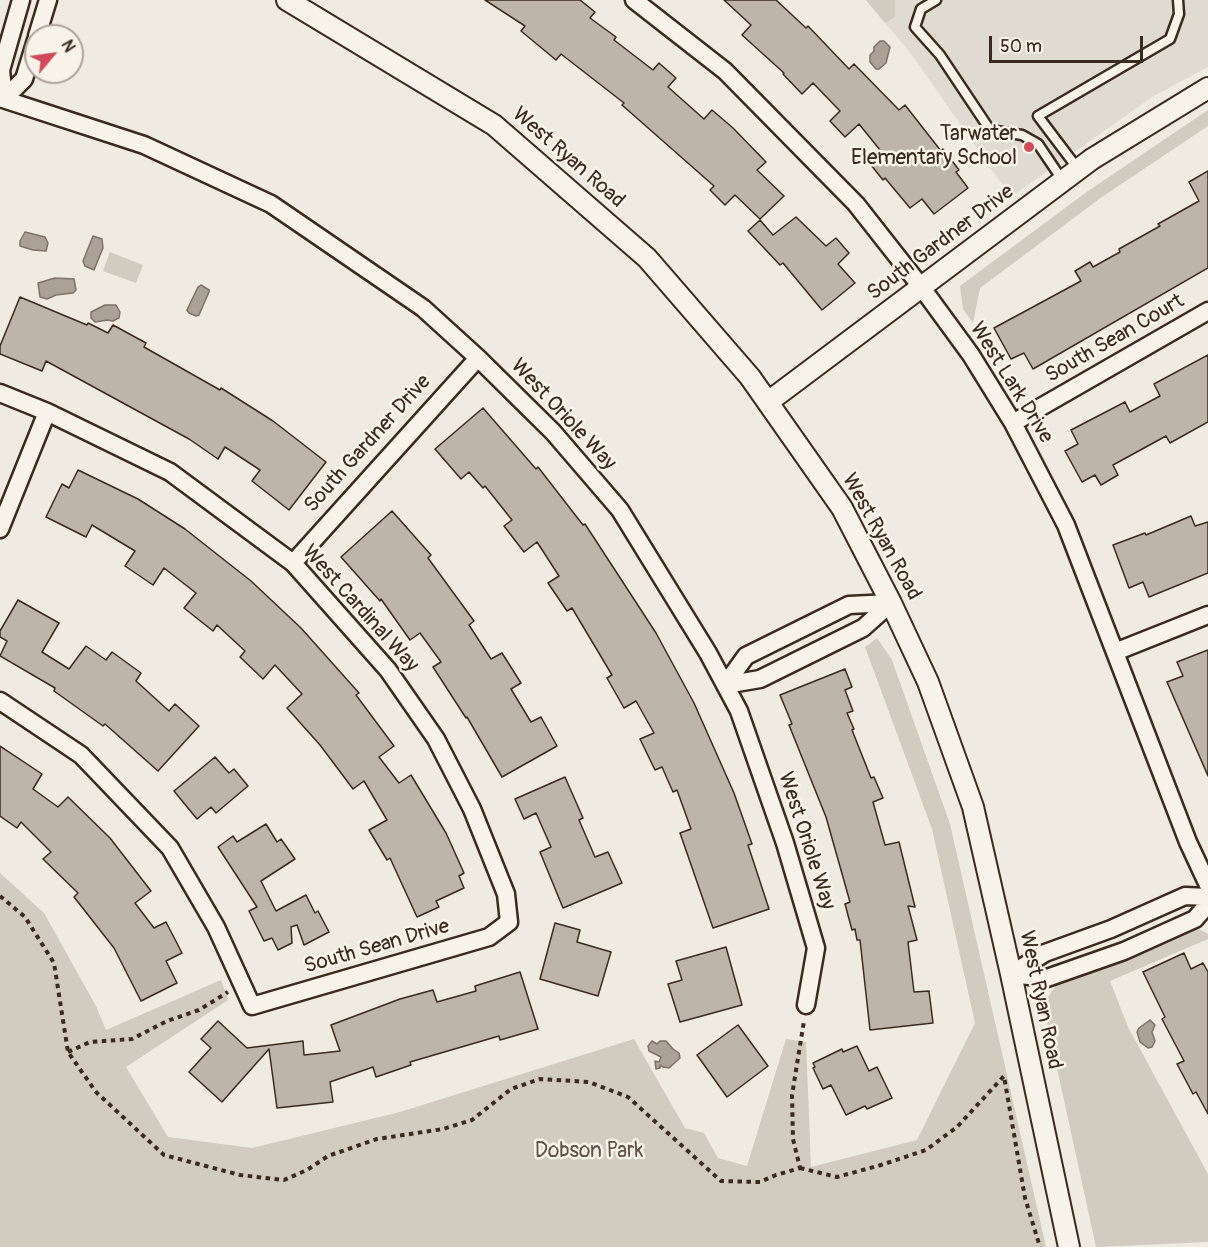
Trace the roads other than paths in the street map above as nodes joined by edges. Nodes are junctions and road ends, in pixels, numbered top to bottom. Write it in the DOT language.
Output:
graph roads {
  1 [pos="21,0"];
  2 [pos="48,0"];
  3 [pos="289,0"];
  4 [pos="634,0"];
  5 [pos="936,0"];
  6 [pos="1178,0"];
  7 [pos="41,24"];
  8 [pos="24,79"];
  9 [pos="1208,88"];
  10 [pos="2,99"];
  11 [pos="1070,175"];
  12 [pos="922,288"];
  13 [pos="1208,311"];
  14 [pos="478,358"];
  15 [pos="0,393"];
  16 [pos="768,402"];
  17 [pos="47,412"];
  18 [pos="1013,423"];
  19 [pos="0,529"];
  20 [pos="293,563"];
  21 [pos="891,603"];
  22 [pos="1208,615"];
  23 [pos="1115,652"];
  24 [pos="725,685"];
  25 [pos="0,701"];
  26 [pos="1208,885"];
  27 [pos="1208,897"];
  28 [pos="1208,904"];
  29 [pos="509,922"];
  30 [pos="1011,974"];
  31 [pos="806,1005"];
  32 [pos="1069,1247"];
  1 -- 10 [label="street"];
  2 -- 7 [label="street"];
  3 -- 16 [label="street, West Ryan Road"];
  4 -- 12 [label="street, West Lark Drive"];
  5 -- 11 [label="lane"];
  6 -- 11 [label="lane"];
  8 -- 10 [label="street"];
  9 -- 11 [label="street, South Gardner Drive"];
  10 -- 14 [label="street, West Oriole Way"];
  11 -- 12 [label="street, South Gardner Drive"];
  12 -- 16 [label="street, South Gardner Drive"];
  12 -- 18 [label="street, West Lark Drive"];
  13 -- 18 [label="street, South Sean Court"];
  14 -- 20 [label="street, South Gardner Drive"];
  14 -- 24 [label="street, West Oriole Way"];
  15 -- 17 [label="street, West Cardinal Way"];
  16 -- 21 [label="street, West Ryan Road"];
  17 -- 19 [label="street"];
  17 -- 20 [label="street, West Cardinal Way"];
  18 -- 23 [label="street, West Lark Drive"];
  20 -- 29 [label="street, West Cardinal Way"];
  21 -- 24 [label="street"];
  21 -- 24 [label="street"];
  21 -- 30 [label="street, West Ryan Road"];
  22 -- 23 [label="street"];
  23 -- 26 [label="street, West Lark Drive"];
  24 -- 31 [label="street, West Oriole Way"];
  25 -- 29 [label="street, South Sean Drive"];
  27 -- 30 [label="street"];
  28 -- 30 [label="street"];
  30 -- 32 [label="street, West Ryan Road"];
}
